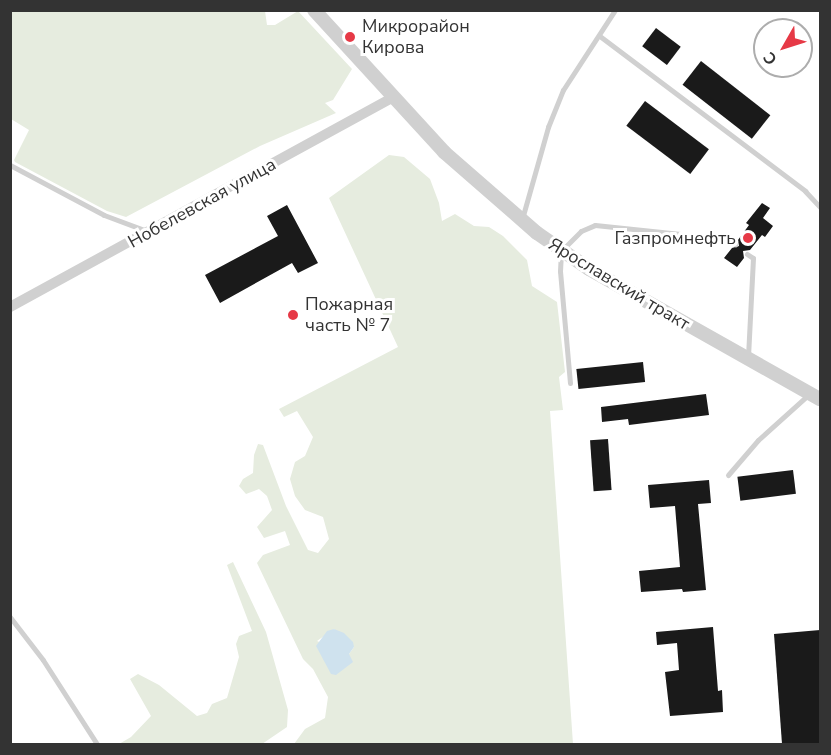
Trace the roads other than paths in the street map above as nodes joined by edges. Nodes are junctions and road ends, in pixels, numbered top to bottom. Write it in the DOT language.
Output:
graph roads {
  1 [pos="314,10"];
  2 [pos="615,10"];
  3 [pos="600,36"];
  4 [pos="392,98"];
  5 [pos="10,165"];
  6 [pos="820,207"];
  7 [pos="521,221"];
  8 [pos="149,231"];
  9 [pos="735,244"];
  10 [pos="561,251"];
  11 [pos="747,254"];
  12 [pos="10,307"];
  13 [pos="748,359"];
  14 [pos="570,383"];
  15 [pos="815,396"];
  16 [pos="728,475"];
  17 [pos="10,617"];
  18 [pos="97,744"];
  1 -- 4 [label="street, Ярославский тракт"];
  2 -- 3 [label="lane"];
  3 -- 6 [label="lane"];
  3 -- 7 [label="lane"];
  4 -- 7 [label="street, Ярославский тракт"];
  4 -- 8 [label="street, Нобелевская улица"];
  5 -- 8 [label="lane"];
  7 -- 10 [label="street, Ярославский тракт"];
  8 -- 12 [label="street, Нобелевская улица"];
  9 -- 10 [label="lane"];
  10 -- 13 [label="street, Ярославский тракт"];
  10 -- 14 [label="lane"];
  11 -- 13 [label="lane"];
  13 -- 15 [label="street, Ярославский тракт"];
  15 -- 16 [label="lane"];
  17 -- 18 [label="lane"];
}
